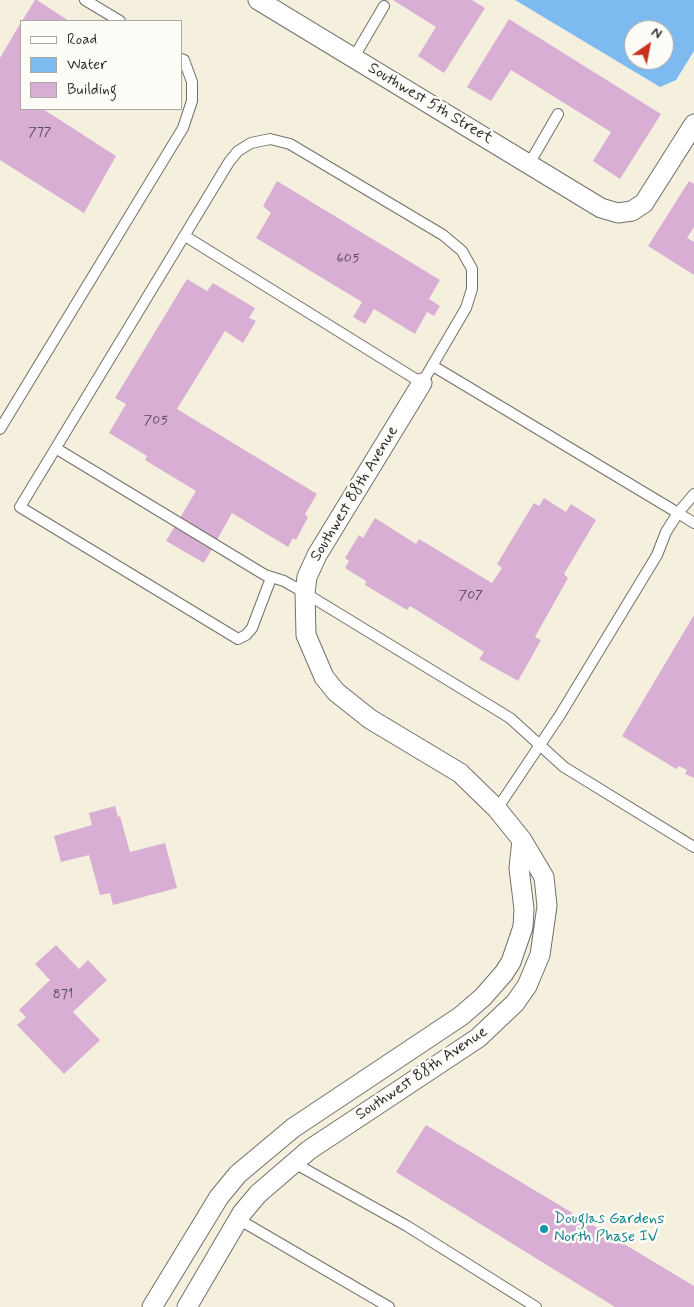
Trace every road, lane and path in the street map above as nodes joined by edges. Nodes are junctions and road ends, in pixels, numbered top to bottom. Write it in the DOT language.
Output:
graph roads {
  1 [pos="85,0"];
  2 [pos="258,0"];
  3 [pos="384,6"];
  4 [pos="118,20"];
  5 [pos="354,57"];
  6 [pos="182,59"];
  7 [pos="558,114"];
  8 [pos="691,136"];
  9 [pos="529,164"];
  10 [pos="184,236"];
  11 [pos="433,366"];
  12 [pos="422,383"];
  13 [pos="0,429"];
  14 [pos="57,449"];
  15 [pos="694,494"];
  16 [pos="678,512"];
  17 [pos="694,523"];
  18 [pos="271,578"];
  19 [pos="305,592"];
  20 [pos="541,744"];
  21 [pos="497,809"];
  22 [pos="522,840"];
  23 [pos="694,847"];
  24 [pos="520,939"];
  25 [pos="543,942"];
  26 [pos="278,1139"];
  27 [pos="294,1162"];
  28 [pos="238,1219"];
  29 [pos="152,1307"];
  30 [pos="187,1307"];
  31 [pos="390,1307"];
  32 [pos="536,1307"];
  1 -- 4 [label="lane"];
  2 -- 5 [label="street, Southwest 5th Street"];
  3 -- 5 [label="lane"];
  5 -- 9 [label="street, Southwest 5th Street"];
  6 -- 13 [label="lane"];
  7 -- 9 [label="lane"];
  8 -- 9 [label="street, Southwest 5th Street"];
  10 -- 11 [label="lane"];
  10 -- 12 [label="lane"];
  10 -- 14 [label="lane"];
  11 -- 12 [label="lane"];
  11 -- 16 [label="lane"];
  12 -- 19 [label="street, Southwest 88th Avenue"];
  14 -- 18 [label="lane"];
  14 -- 18 [label="lane"];
  15 -- 16 [label="lane"];
  16 -- 17 [label="lane"];
  16 -- 20 [label="lane"];
  18 -- 19 [label="lane"];
  19 -- 20 [label="lane"];
  19 -- 21 [label="street, Southwest 88th Avenue"];
  20 -- 21 [label="lane"];
  20 -- 23 [label="lane"];
  21 -- 22 [label="street, Southwest 88th Avenue"];
  22 -- 24 [label="street, Southwest 88th Avenue"];
  22 -- 25 [label="street, Southwest 88th Avenue"];
  24 -- 25 [label="street"];
  24 -- 26 [label="street, Southwest 88th Avenue"];
  25 -- 27 [label="street, Southwest 88th Avenue"];
  26 -- 27 [label="street"];
  26 -- 29 [label="street, Southwest 88th Avenue"];
  27 -- 28 [label="street, Southwest 88th Avenue"];
  27 -- 32 [label="lane"];
  28 -- 30 [label="street, Southwest 88th Avenue"];
  28 -- 31 [label="lane"];
}
